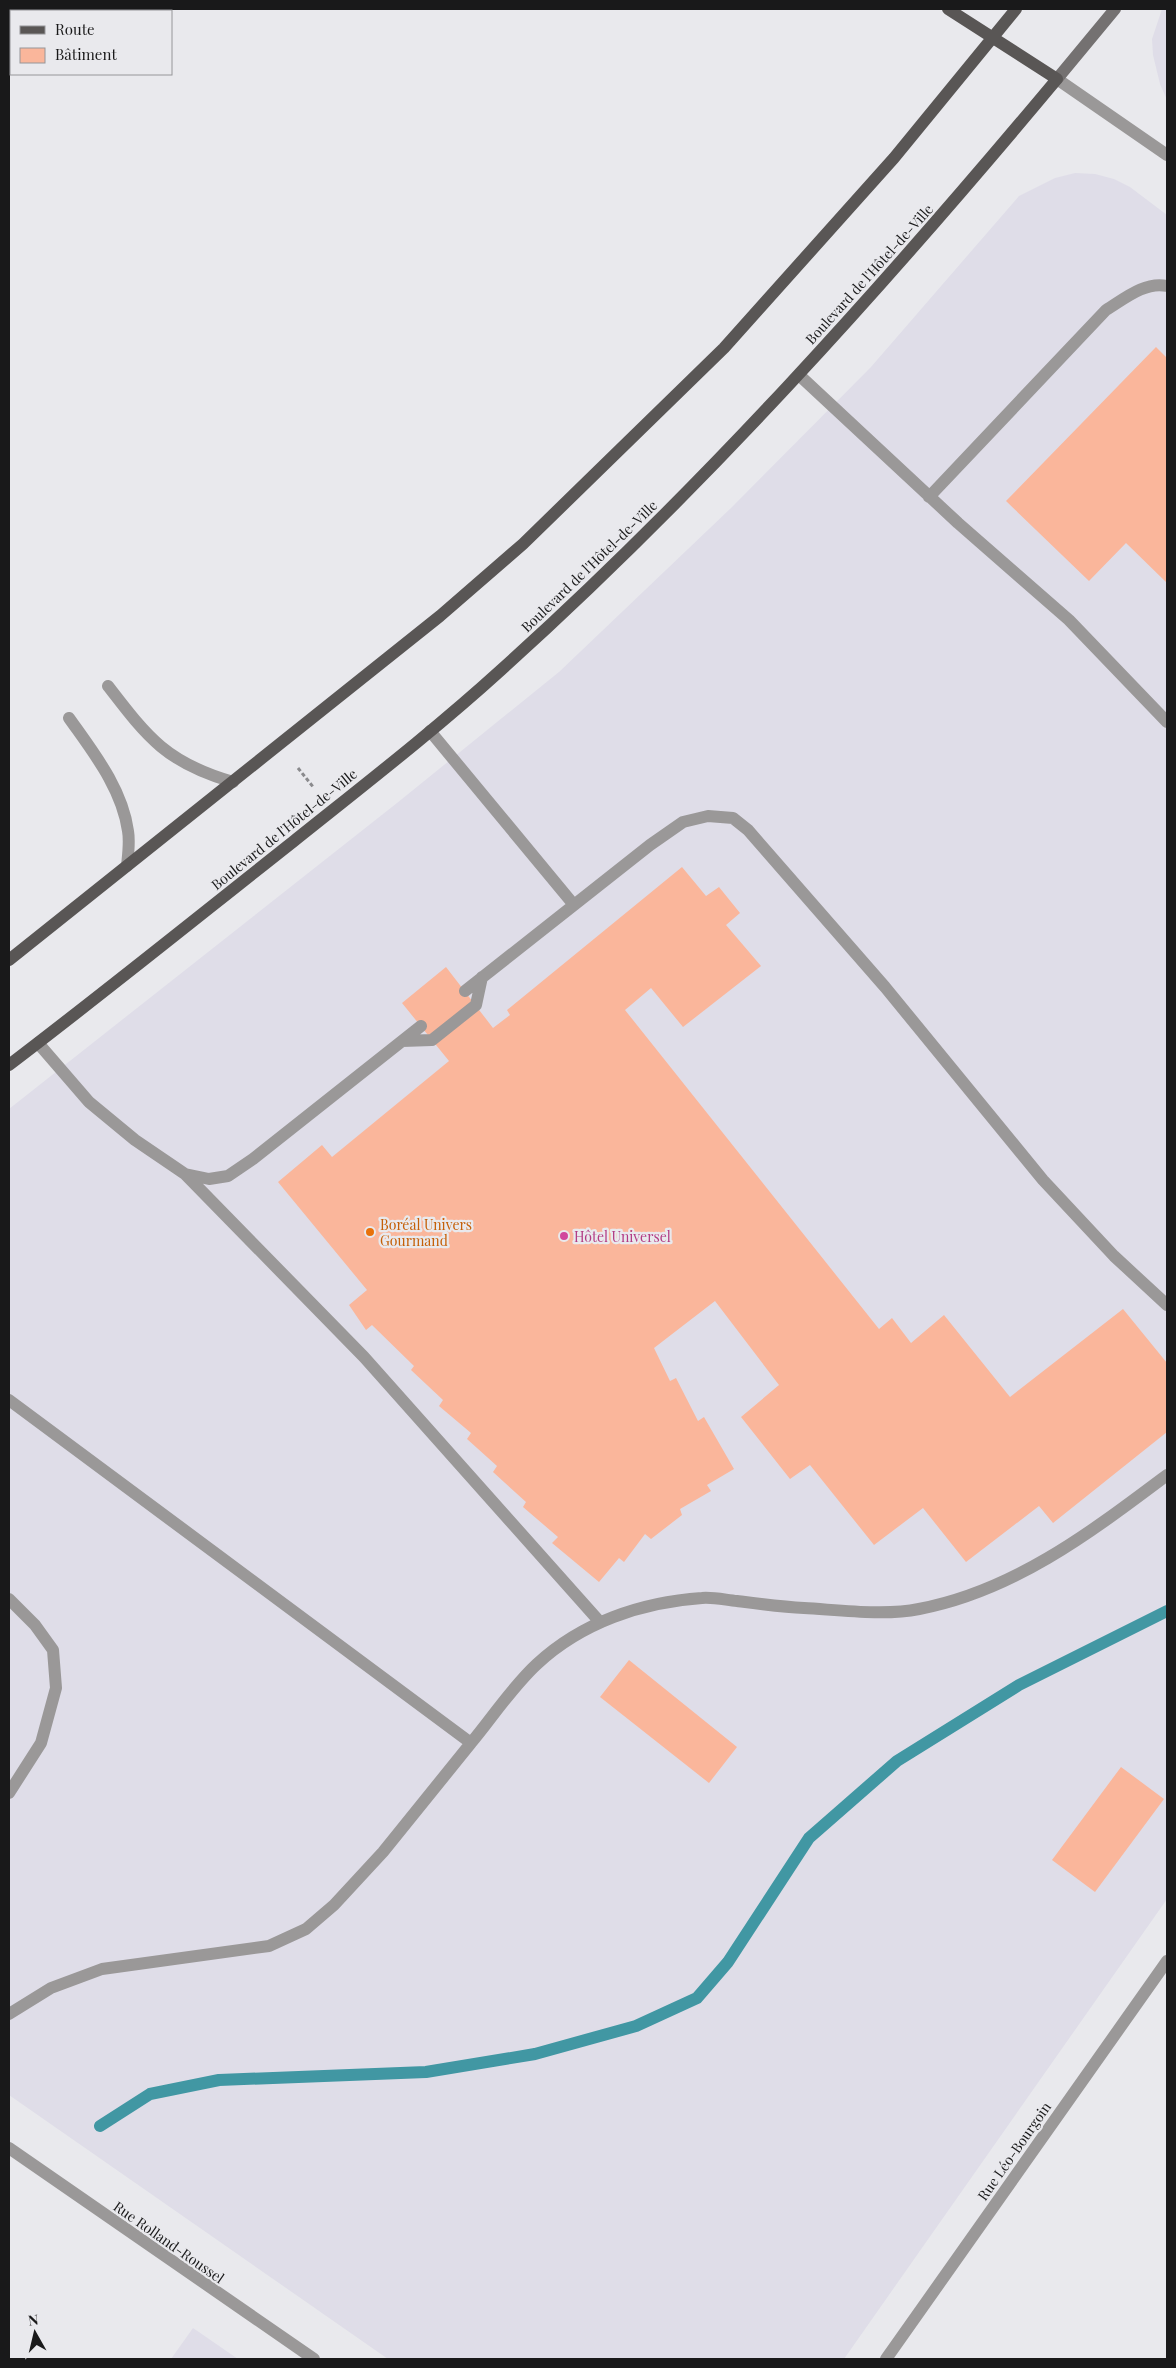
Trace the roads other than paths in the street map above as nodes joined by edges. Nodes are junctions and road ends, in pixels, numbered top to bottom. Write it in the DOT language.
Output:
graph roads {
  1 [pos="948,9"];
  2 [pos="1016,9"];
  3 [pos="1114,9"];
  4 [pos="993,37"];
  5 [pos="1058,79"];
  6 [pos="1167,155"];
  7 [pos="1167,285"];
  8 [pos="799,375"];
  9 [pos="930,497"];
  10 [pos="108,686"];
  11 [pos="69,718"];
  12 [pos="1167,722"];
  13 [pos="430,732"];
  14 [pos="233,782"];
  15 [pos="127,866"];
  16 [pos="574,905"];
  17 [pos="9,960"];
  18 [pos="482,977"];
  19 [pos="465,991"];
  20 [pos="421,1026"];
  21 [pos="402,1041"];
  22 [pos="38,1043"];
  23 [pos="9,1065"];
  24 [pos="185,1174"];
  25 [pos="1167,1305"];
  26 [pos="9,1400"];
  27 [pos="1167,1476"];
  28 [pos="9,1599"];
  29 [pos="599,1621"];
  30 [pos="471,1744"];
  31 [pos="9,1793"];
  32 [pos="1167,1961"];
  33 [pos="9,2014"];
  34 [pos="9,2148"];
  35 [pos="314,2359"];
  36 [pos="886,2359"];
  1 -- 4 [label="main road"];
  2 -- 4 [label="main road"];
  3 -- 5 [label="main road, Boulevard de l'Hôtel-de-Ville"];
  4 -- 5 [label="main road"];
  4 -- 14 [label="main road"];
  5 -- 6 [label="street"];
  5 -- 8 [label="main road, Boulevard de l'Hôtel-de-Ville"];
  7 -- 9 [label="street"];
  8 -- 9 [label="street"];
  8 -- 13 [label="main road, Boulevard de l'Hôtel-de-Ville"];
  9 -- 12 [label="street"];
  10 -- 14 [label="street"];
  11 -- 15 [label="street"];
  13 -- 16 [label="street"];
  13 -- 22 [label="main road, Boulevard de l'Hôtel-de-Ville"];
  14 -- 15 [label="main road"];
  15 -- 17 [label="main road"];
  16 -- 18 [label="street"];
  16 -- 25 [label="street"];
  18 -- 19 [label="street"];
  18 -- 21 [label="street"];
  20 -- 21 [label="street"];
  21 -- 24 [label="street"];
  22 -- 23 [label="main road, Boulevard de l'Hôtel-de-Ville"];
  22 -- 24 [label="street"];
  24 -- 29 [label="street"];
  26 -- 30 [label="street"];
  27 -- 29 [label="street"];
  28 -- 31 [label="street"];
  29 -- 30 [label="street"];
  30 -- 33 [label="street"];
  32 -- 36 [label="street, Rue Léo-Bourgoin"];
  34 -- 35 [label="street, Rue Rolland-Roussel"];
}
